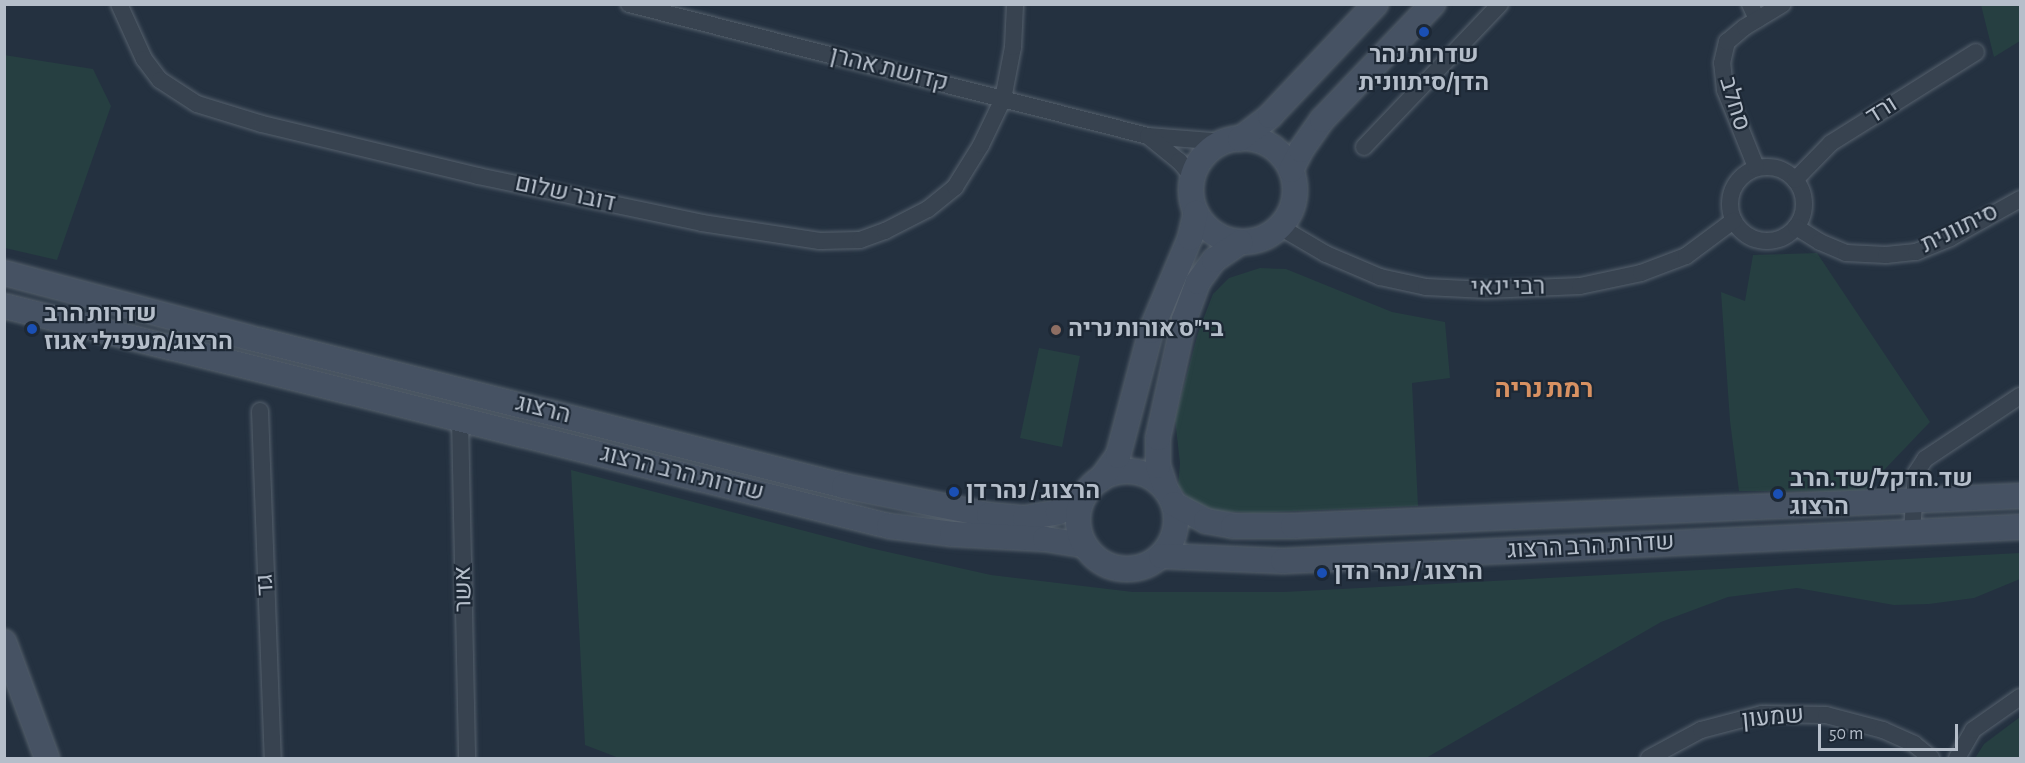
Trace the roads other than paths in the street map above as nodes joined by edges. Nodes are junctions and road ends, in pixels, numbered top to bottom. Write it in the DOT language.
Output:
graph roads {
  1 [pos="119,4"];
  2 [pos="629,4"];
  3 [pos="1015,4"];
  4 [pos="1376,4"];
  5 [pos="1433,4"];
  6 [pos="1500,4"];
  7 [pos="1783,4"];
  8 [pos="1754,12"];
  9 [pos="1976,52"];
  10 [pos="1003,99"];
  11 [pos="1148,136"];
  12 [pos="1232,140"];
  13 [pos="1364,147"];
  14 [pos="1756,167"];
  15 [pos="1291,170"];
  16 [pos="1193,177"];
  17 [pos="1795,180"];
  18 [pos="2020,199"];
  19 [pos="1196,213"];
  20 [pos="1733,221"];
  21 [pos="1280,227"];
  22 [pos="1796,227"];
  23 [pos="1241,242"];
  24 [pos="4,273"];
  25 [pos="4,306"];
  26 [pos="2020,396"];
  27 [pos="260,411"];
  28 [pos="460,419"];
  29 [pos="1101,479"];
  30 [pos="2020,496"];
  31 [pos="1170,497"];
  32 [pos="1082,499"];
  33 [pos="1912,502"];
  34 [pos="2020,527"];
  35 [pos="1912,532"];
  36 [pos="1084,545"];
  37 [pos="1161,556"];
  38 [pos="4,642"];
  39 [pos="4,679"];
  40 [pos="2020,697"];
  41 [pos="33,759"];
  42 [pos="47,759"];
  43 [pos="273,759"];
  44 [pos="467,759"];
  45 [pos="1649,759"];
  46 [pos="1931,759"];
  47 [pos="1957,759"];
  1 -- 10 [label="street, דובר שלום"];
  2 -- 10 [label="street, קדושת אהרן"];
  3 -- 10 [label="street, דובר שלום"];
  4 -- 12 [label="main road"];
  5 -- 15 [label="main road"];
  6 -- 13 [label="street"];
  7 -- 8 [label="street, סחלב"];
  8 -- 14 [label="street, סחלב"];
  9 -- 17 [label="street, ורד"];
  10 -- 11 [label="street, קדושת אהרן"];
  11 -- 12 [label="street, קדושת אהרן"];
  11 -- 16 [label="street, קדושת אהרן"];
  12 -- 15 [label="main road"];
  12 -- 16 [label="main road"];
  14 -- 17 [label="street"];
  14 -- 20 [label="street"];
  15 -- 21 [label="main road"];
  16 -- 19 [label="main road"];
  17 -- 22 [label="street"];
  18 -- 22 [label="street, סיתוונית"];
  19 -- 23 [label="main road"];
  19 -- 29 [label="main road"];
  20 -- 21 [label="street, רבי ינאי"];
  20 -- 22 [label="street"];
  21 -- 23 [label="main road"];
  23 -- 31 [label="main road"];
  24 -- 32 [label="main road, הרצוג"];
  25 -- 28 [label="main road, שדרות הרב הרצוג"];
  26 -- 33 [label="street"];
  27 -- 43 [label="street, גד"];
  28 -- 36 [label="main road, שדרות הרב הרצוג"];
  28 -- 44 [label="street, אשר"];
  29 -- 31 [label="main road"];
  29 -- 32 [label="main road"];
  30 -- 33 [label="main road, שדרות הרב הרצוג"];
  31 -- 33 [label="main road, שדרות הרב הרצוג"];
  31 -- 37 [label="main road"];
  32 -- 36 [label="main road"];
  33 -- 35 [label="street"];
  34 -- 35 [label="main road, שדרות הרב הרצוג"];
  35 -- 37 [label="main road, שדרות הרב הרצוג"];
  36 -- 37 [label="main road"];
  38 -- 42 [label="main road"];
  39 -- 41 [label="main road"];
  40 -- 47 [label="street"];
  45 -- 46 [label="street, שמעון"];
}
